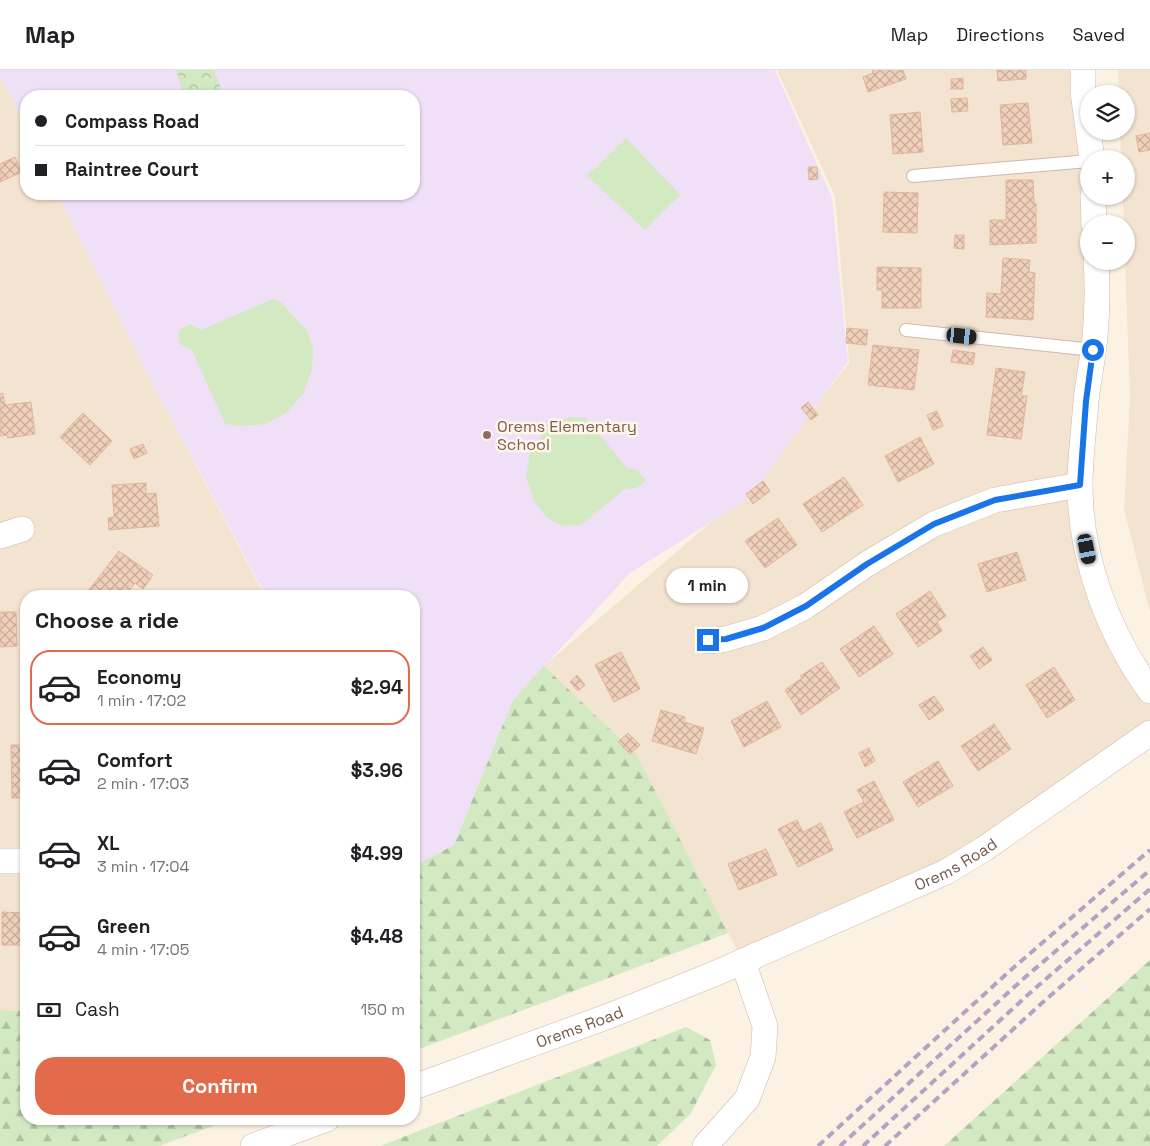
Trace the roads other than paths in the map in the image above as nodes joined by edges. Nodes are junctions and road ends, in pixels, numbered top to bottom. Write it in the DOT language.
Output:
graph roads {
  1 [pos="1083,70"];
  2 [pos="1089,150"];
  3 [pos="1080,161"];
  4 [pos="913,176"];
  5 [pos="1096,270"];
  6 [pos="906,330"];
  7 [pos="1093,350"];
  8 [pos="1080,485"];
  9 [pos="708,640"];
  10 [pos="1150,691"];
  11 [pos="1150,733"];
  12 [pos="0,861"];
  13 [pos="20,861"];
  14 [pos="743,962"];
  15 [pos="420,1085"];
  16 [pos="311,1125"];
  17 [pos="253,1146"];
  18 [pos="704,1146"];
  1 -- 2 [label="street"];
  3 -- 4 [label="lane"];
  5 -- 7 [label="street"];
  6 -- 7 [label="lane"];
  7 -- 8 [label="street"];
  8 -- 9 [label="street"];
  8 -- 10 [label="street"];
  11 -- 14 [label="street, Orems Road"];
  12 -- 13 [label="street"];
  14 -- 15 [label="street, Orems Road"];
  14 -- 18 [label="street"];
  16 -- 17 [label="street"];
}
